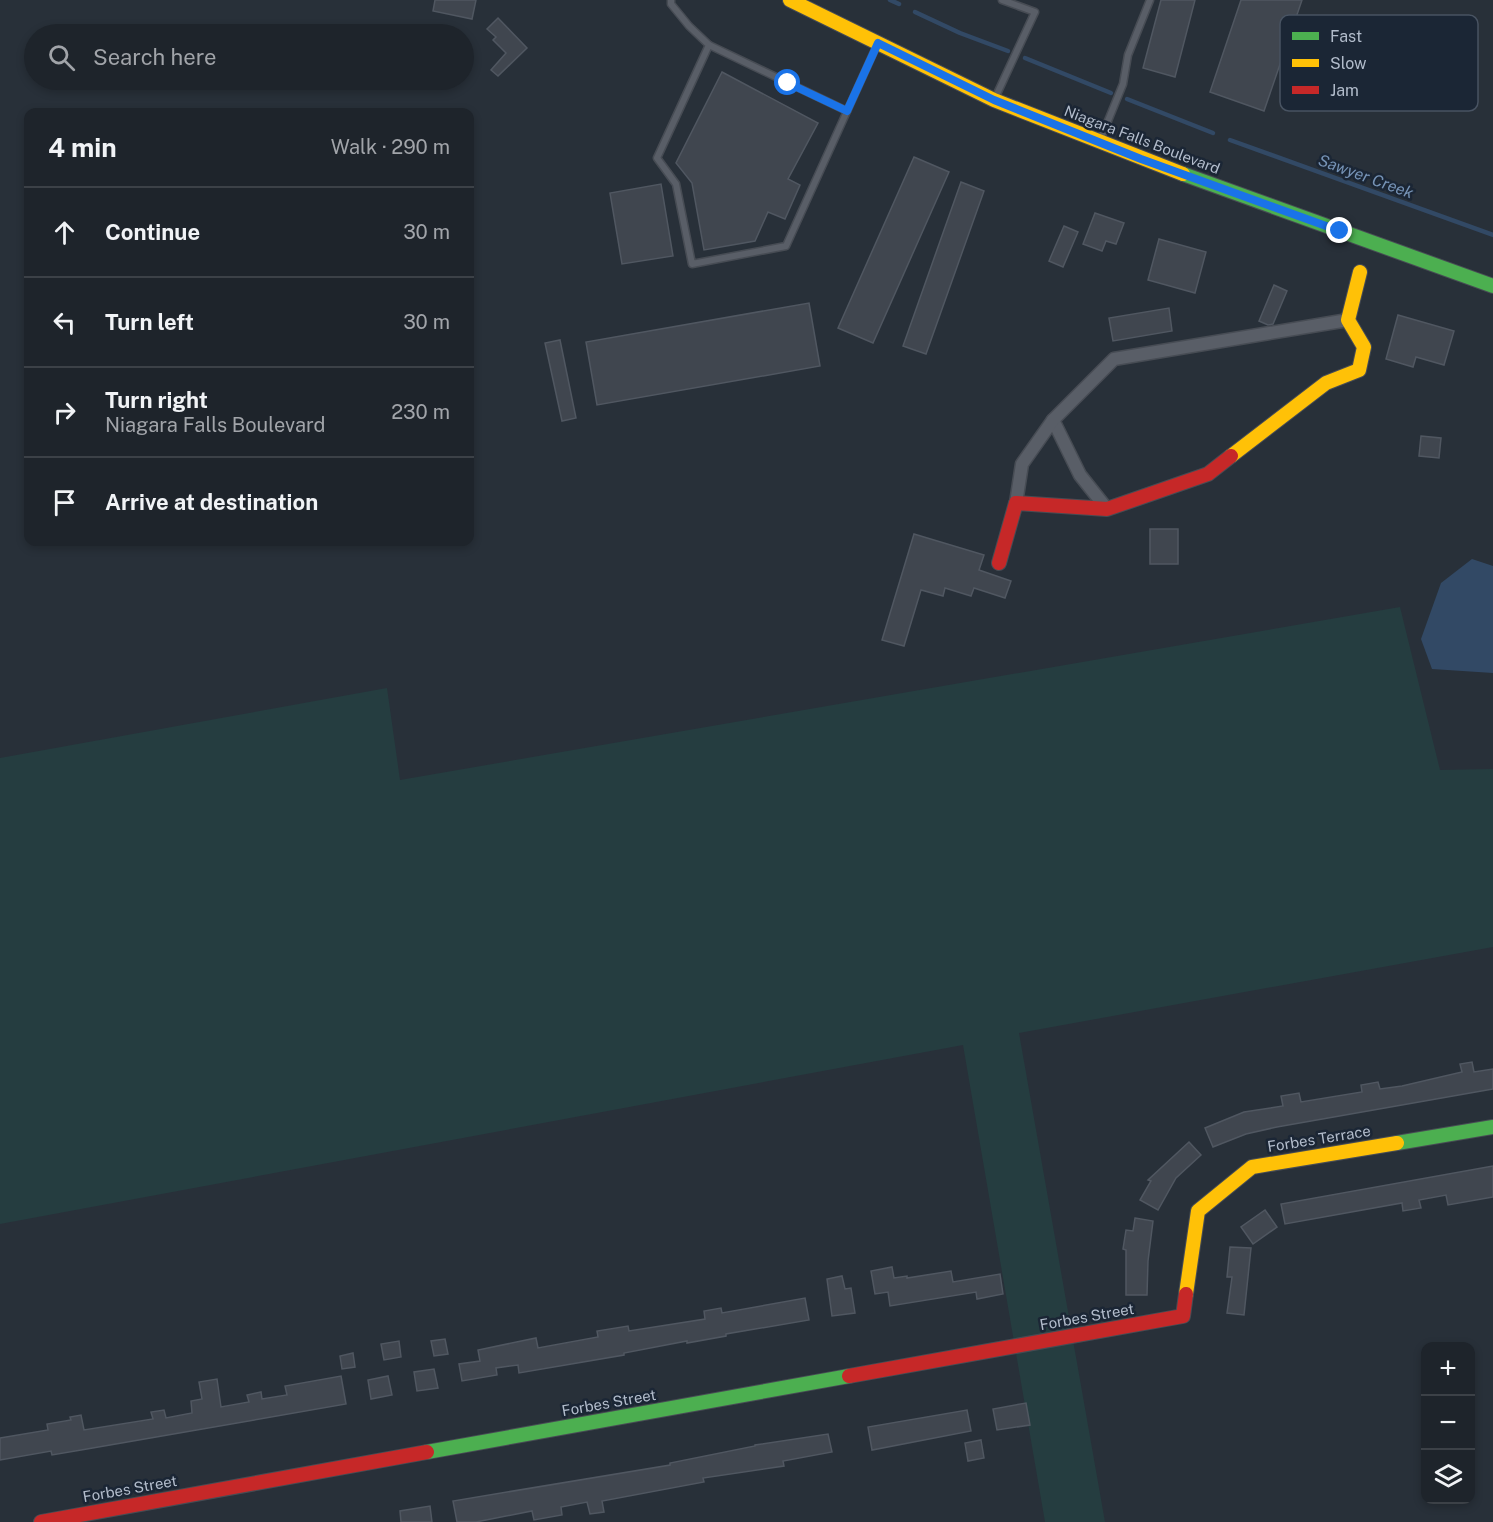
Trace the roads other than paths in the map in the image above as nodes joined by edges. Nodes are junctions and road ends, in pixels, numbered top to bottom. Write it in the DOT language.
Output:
graph roads {
  1 [pos="671,0"];
  2 [pos="790,0"];
  3 [pos="1002,0"];
  4 [pos="1150,0"];
  5 [pos="878,43"];
  6 [pos="709,45"];
  7 [pos="994,100"];
  8 [pos="847,111"];
  9 [pos="1099,142"];
  10 [pos="1360,272"];
  11 [pos="1493,286"];
  12 [pos="1348,320"];
  13 [pos="1053,420"];
  14 [pos="1016,503"];
  15 [pos="1107,508"];
  16 [pos="999,563"];
  17 [pos="1493,1127"];
  18 [pos="1183,1316"];
  19 [pos="40,1522"];
  1 -- 6 [label="lane"];
  2 -- 5 [label="street, Niagara Falls Boulevard"];
  3 -- 7 [label="lane"];
  4 -- 9 [label="lane"];
  5 -- 7 [label="street, Niagara Falls Boulevard"];
  5 -- 8 [label="lane"];
  6 -- 8 [label="lane"];
  6 -- 8 [label="lane"];
  7 -- 9 [label="street, Niagara Falls Boulevard"];
  9 -- 11 [label="street, Niagara Falls Boulevard"];
  10 -- 12 [label="street"];
  12 -- 13 [label="street"];
  12 -- 15 [label="street"];
  13 -- 14 [label="street"];
  13 -- 15 [label="street"];
  14 -- 15 [label="street"];
  14 -- 16 [label="street"];
  17 -- 18 [label="street, Forbes Terrace"];
  18 -- 19 [label="street, Forbes Street"];
}
